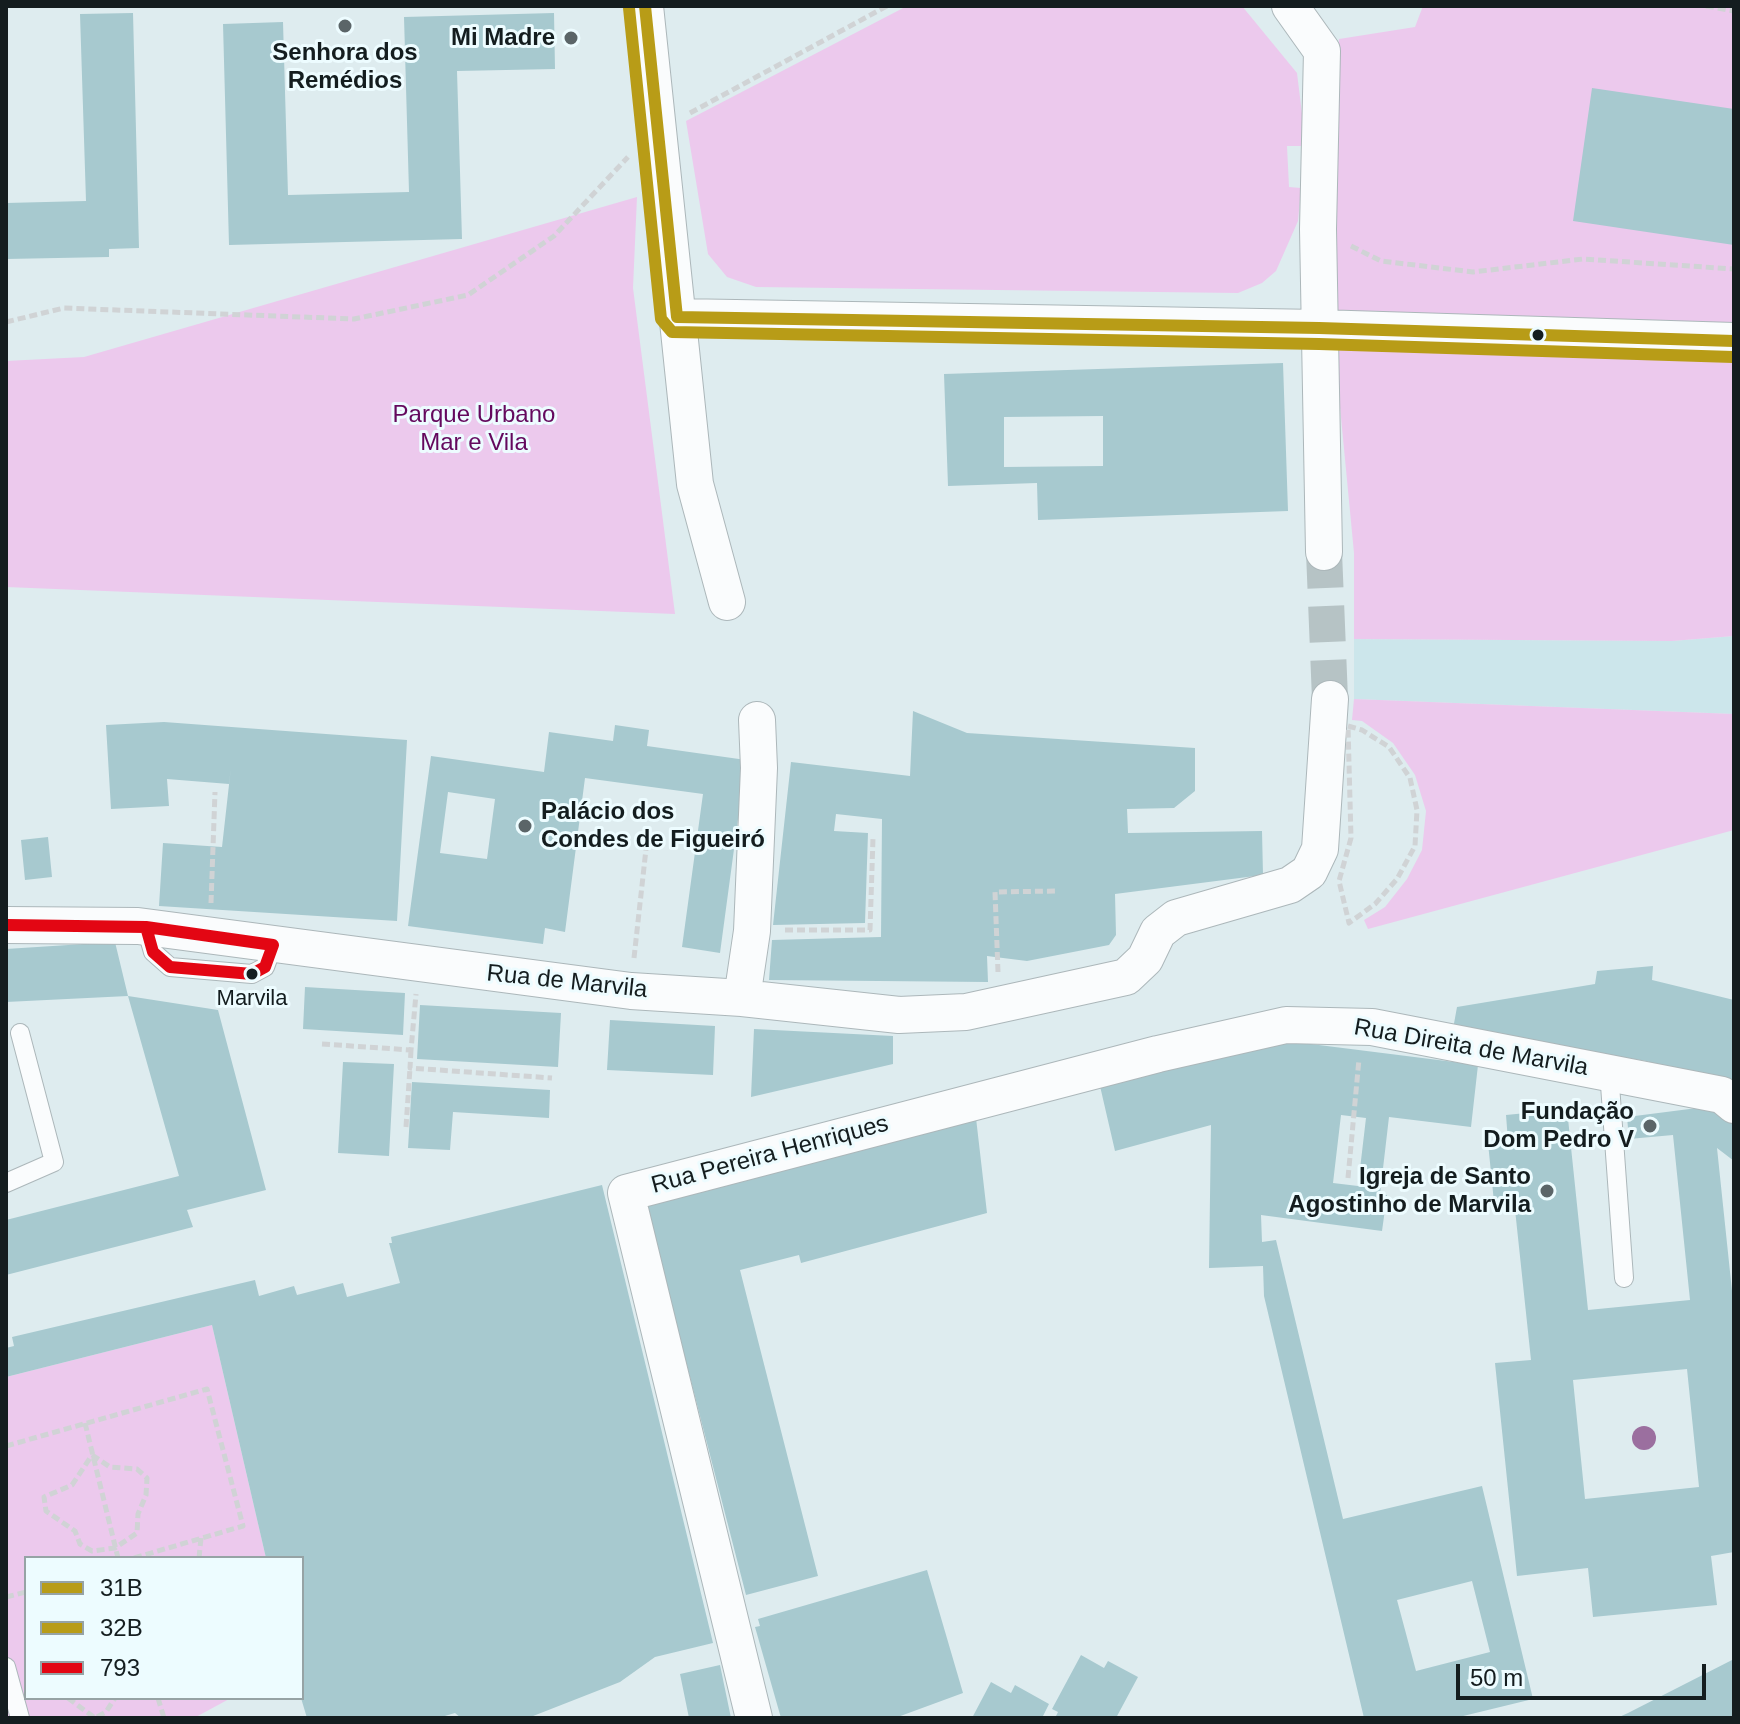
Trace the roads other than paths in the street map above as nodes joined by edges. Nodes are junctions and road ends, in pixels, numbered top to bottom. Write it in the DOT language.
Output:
graph roads {
  1 [pos="645,6"];
  2 [pos="1290,6"];
  3 [pos="677,317"];
  4 [pos="1319,328"];
  5 [pos="1734,341"];
  6 [pos="1324,552"];
  7 [pos="727,602"];
  8 [pos="1330,699"];
  9 [pos="757,720"];
  10 [pos="6,925"];
  11 [pos="146,927"];
  12 [pos="273,945"];
  13 [pos="742,998"];
  14 [pos="20,1033"];
  15 [pos="1158,1054"];
  16 [pos="1609,1071"];
  17 [pos="1734,1105"];
  18 [pos="6,1183"];
  19 [pos="1624,1278"];
  20 [pos="6,1667"];
  21 [pos="20,1718"];
  22 [pos="754,1718"];
  1 -- 3 [label="street"];
  2 -- 4 [label="street"];
  3 -- 4 [label="street"];
  3 -- 7 [label="street"];
  4 -- 5 [label="street"];
  4 -- 6 [label="street"];
  8 -- 13 [label="street, Rua de Marvila"];
  9 -- 13 [label="street"];
  10 -- 11 [label="street, Rua de Marvila"];
  11 -- 12 [label="street, Rua de Marvila"];
  11 -- 12 [label="lane"];
  12 -- 13 [label="street, Rua de Marvila"];
  14 -- 18 [label="lane"];
  15 -- 16 [label="street, Rua Direita de Marvila"];
  15 -- 22 [label="street, Rua Pereira Henriques"];
  16 -- 17 [label="street, Rua Direita de Marvila"];
  16 -- 19 [label="lane"];
  20 -- 21 [label="lane"];
}
